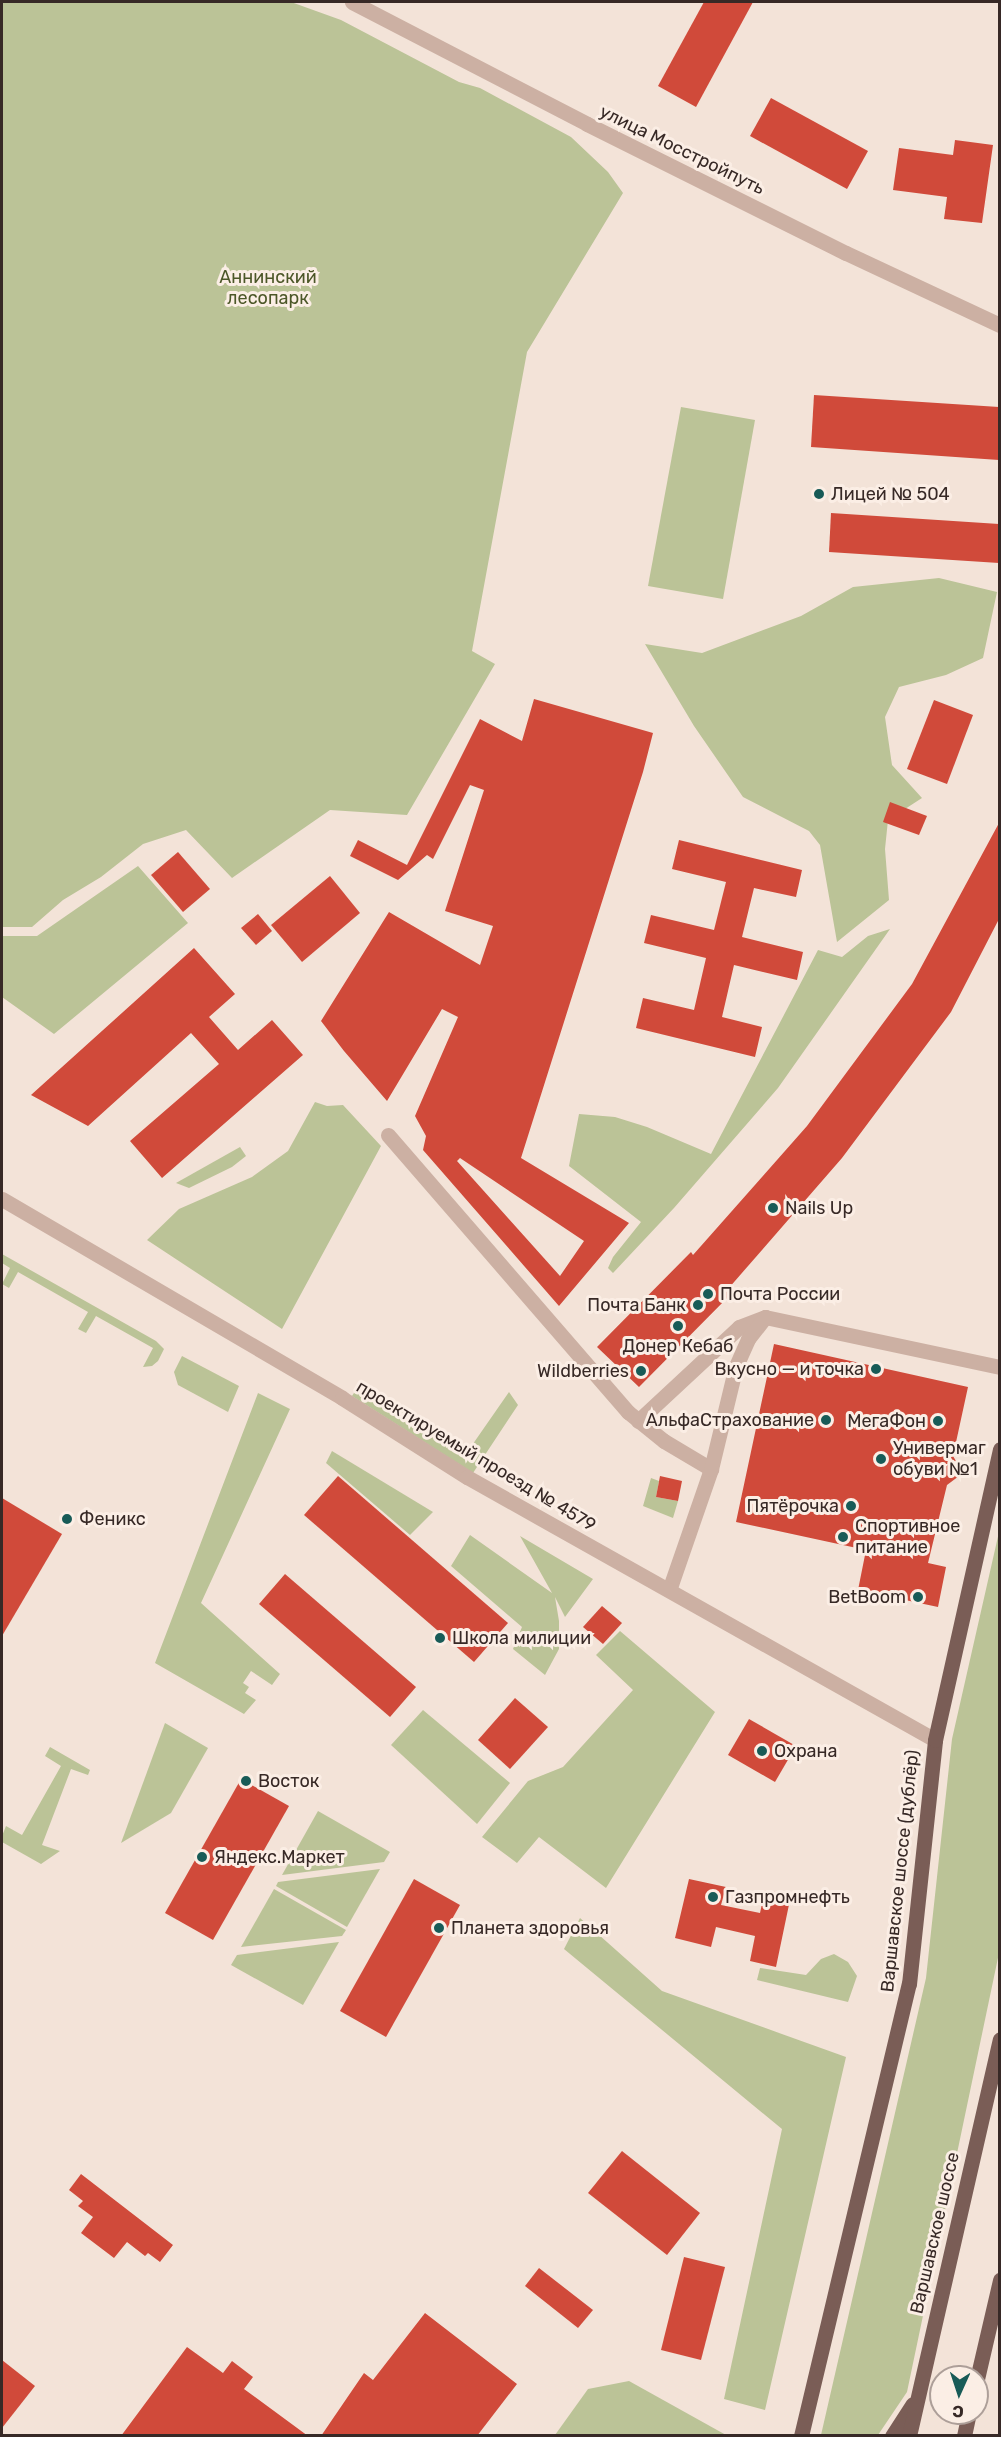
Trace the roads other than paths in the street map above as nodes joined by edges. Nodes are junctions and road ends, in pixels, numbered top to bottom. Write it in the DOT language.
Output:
graph roads {
  1 [pos="352,2"];
  2 [pos="999,325"];
  3 [pos="388,1135"];
  4 [pos="2,1199"];
  5 [pos="760,1323"];
  6 [pos="999,1368"];
  7 [pos="639,1421"];
  8 [pos="999,1449"];
  9 [pos="711,1469"];
  10 [pos="669,1590"];
  11 [pos="935,1740"];
  12 [pos="999,2038"];
  13 [pos="999,2280"];
  14 [pos="980,2365"];
  15 [pos="918,2397"];
  16 [pos="801,2436"];
  17 [pos="892,2436"];
  18 [pos="909,2436"];
  1 -- 2 [label="street, улица Мосстройпуть"];
  3 -- 7 [label="street"];
  4 -- 10 [label="street, проектируемый проезд № 4579"];
  5 -- 6 [label="street"];
  5 -- 7 [label="street"];
  5 -- 9 [label="street"];
  7 -- 9 [label="street"];
  8 -- 11 [label="main road, Варшавское шоссе (дублёр)"];
  9 -- 10 [label="street"];
  10 -- 11 [label="street, проектируемый проезд № 4579"];
  11 -- 16 [label="main road, Варшавское шоссе (дублёр)"];
  12 -- 15 [label="main road, Варшавское шоссе"];
  13 -- 14 [label="main road"];
  15 -- 17 [label="main road"];
  15 -- 18 [label="main road, Варшавское шоссе"];
}
